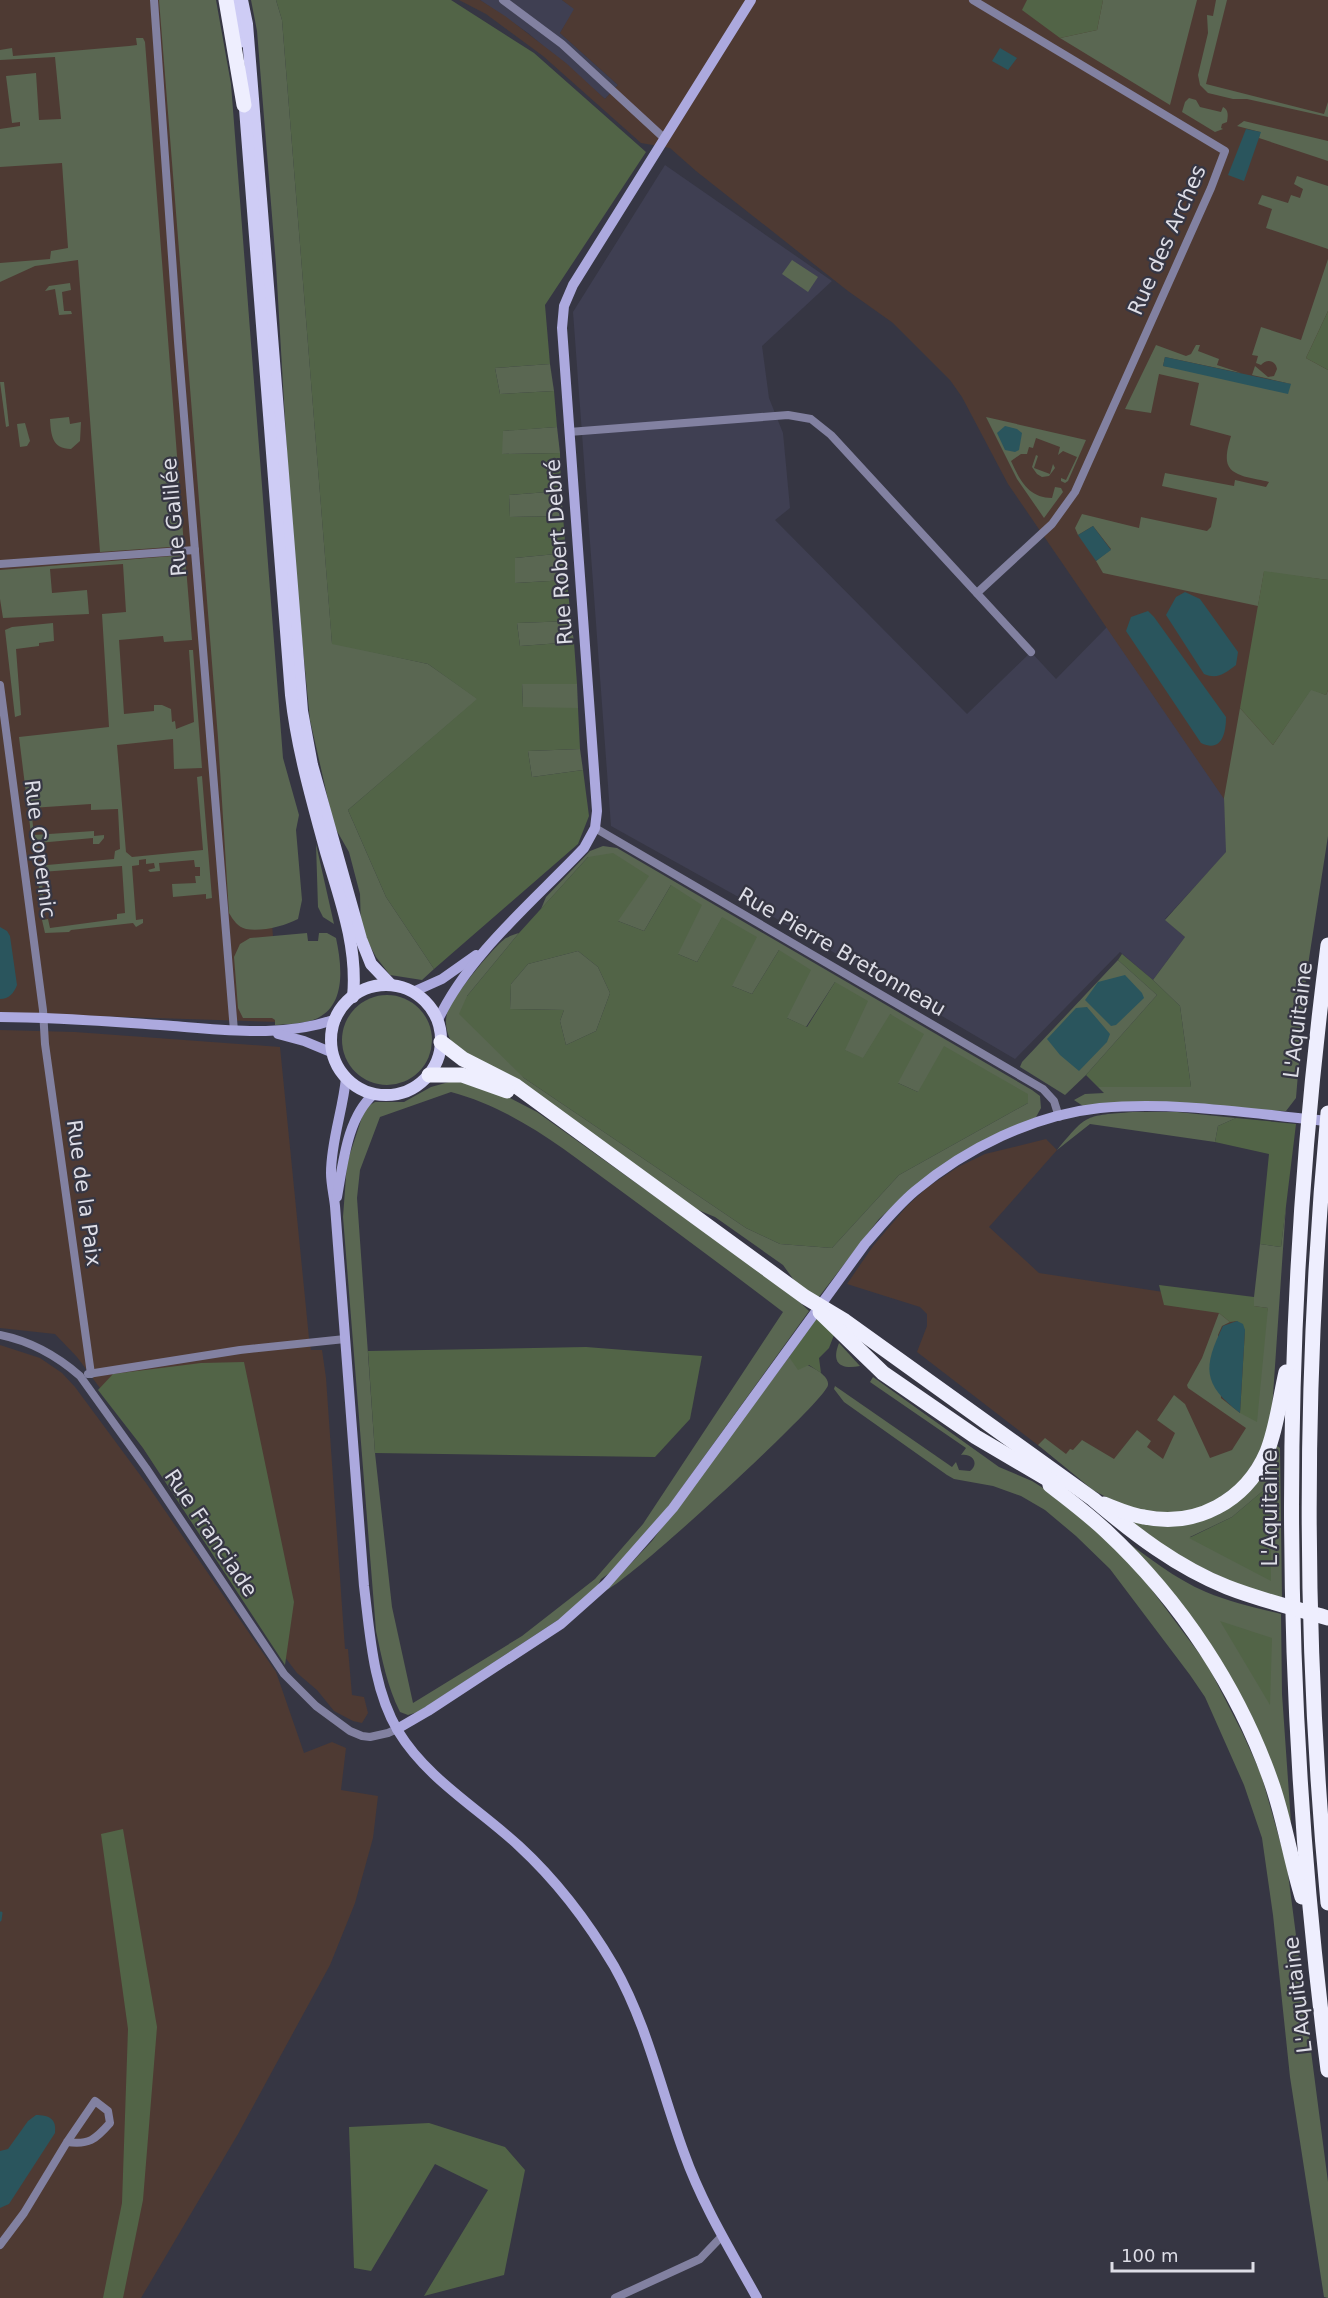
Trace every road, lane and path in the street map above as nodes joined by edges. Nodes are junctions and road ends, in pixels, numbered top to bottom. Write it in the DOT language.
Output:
graph roads {
  1 [pos="154,0"];
  2 [pos="226,0"];
  3 [pos="234,0"];
  4 [pos="242,0"];
  5 [pos="503,0"];
  6 [pos="751,0"];
  7 [pos="973,0"];
  8 [pos="244,105"];
  9 [pos="664,138"];
  10 [pos="569,432"];
  11 [pos="195,550"];
  12 [pos="0,564"];
  13 [pos="977,593"];
  14 [pos="1030,652"];
  15 [pos="0,685"];
  16 [pos="595,828"];
  17 [pos="1328,945"];
  18 [pos="486,948"];
  19 [pos="391,985"];
  20 [pos="413,992"];
  21 [pos="353,997"];
  22 [pos="0,1017"];
  23 [pos="43,1017"];
  24 [pos="336,1018"];
  25 [pos="438,1020"];
  26 [pos="234,1030"];
  27 [pos="269,1032"];
  28 [pos="441,1042"];
  29 [pos="333,1053"];
  30 [pos="429,1075"];
  31 [pos="346,1078"];
  32 [pos="374,1094"];
  33 [pos="545,1108"];
  34 [pos="1328,1113"];
  35 [pos="1059,1117"];
  36 [pos="1328,1121"];
  37 [pos="335,1206"];
  38 [pos="810,1300"];
  39 [pos="0,1335"];
  40 [pos="345,1339"];
  41 [pos="1294,1340"];
  42 [pos="91,1374"];
  43 [pos="80,1376"];
  44 [pos="1038,1475"];
  45 [pos="1094,1499"];
  46 [pos="1269,1603"];
  47 [pos="1328,1618"];
  48 [pos="1328,1623"];
  49 [pos="1314,1713"];
  50 [pos="397,1729"];
  51 [pos="1328,1749"];
  52 [pos="1328,1903"];
  53 [pos="1311,1922"];
  54 [pos="1328,2070"];
  55 [pos="67,2142"];
  56 [pos="722,2236"];
  57 [pos="0,2245"];
  58 [pos="615,2298"];
  59 [pos="757,2298"];
  1 -- 11 [label="street, Rue Galilée"];
  2 -- 8 [label="highway"];
  3 -- 8 [label="main road"];
  4 -- 19 [label="main road"];
  5 -- 9 [label="street"];
  6 -- 9 [label="street, Rue Robert Debré"];
  7 -- 13 [label="street, Rue des Arches"];
  8 -- 21 [label="main road"];
  9 -- 10 [label="street, Rue Robert Debré"];
  10 -- 13 [label="street"];
  10 -- 16 [label="street, Rue Robert Debré"];
  11 -- 12 [label="street"];
  11 -- 26 [label="street, Rue Galilée"];
  13 -- 14 [label="street"];
  15 -- 23 [label="street, Rue Copernic"];
  16 -- 18 [label="street"];
  16 -- 35 [label="street, Rue Pierre Bretonneau"];
  17 -- 41 [label="highway, L'Aquitaine"];
  18 -- 20 [label="street"];
  18 -- 25 [label="street"];
  19 -- 20 [label="main road"];
  19 -- 21 [label="main road"];
  20 -- 25 [label="main road"];
  21 -- 24 [label="main road"];
  22 -- 23 [label="street"];
  23 -- 26 [label="street"];
  23 -- 42 [label="street, Rue de la Paix"];
  24 -- 27 [label="street"];
  24 -- 29 [label="main road"];
  25 -- 28 [label="main road"];
  26 -- 27 [label="street"];
  27 -- 29 [label="street"];
  28 -- 30 [label="main road"];
  28 -- 33 [label="highway"];
  29 -- 31 [label="main road"];
  30 -- 32 [label="main road"];
  30 -- 33 [label="highway"];
  31 -- 32 [label="main road"];
  31 -- 37 [label="street"];
  32 -- 37 [label="street"];
  33 -- 38 [label="highway"];
  34 -- 49 [label="highway, L'Aquitaine"];
  35 -- 36 [label="street"];
  35 -- 50 [label="street"];
  37 -- 40 [label="street"];
  38 -- 44 [label="highway"];
  38 -- 45 [label="highway"];
  39 -- 43 [label="street, Rue Franciade"];
  40 -- 42 [label="street"];
  40 -- 50 [label="street"];
  41 -- 45 [label="highway"];
  41 -- 53 [label="highway, L'Aquitaine"];
  42 -- 43 [label="street"];
  43 -- 50 [label="street, Rue Franciade"];
  44 -- 46 [label="highway"];
  44 -- 53 [label="highway"];
  45 -- 46 [label="highway"];
  46 -- 47 [label="highway"];
  46 -- 48 [label="highway"];
  49 -- 51 [label="highway"];
  49 -- 52 [label="highway, L'Aquitaine"];
  50 -- 56 [label="street"];
  53 -- 54 [label="highway, L'Aquitaine"];
  55 -- 55 [label="street"];
  55 -- 57 [label="street"];
  56 -- 58 [label="street"];
  56 -- 59 [label="street"];
}
